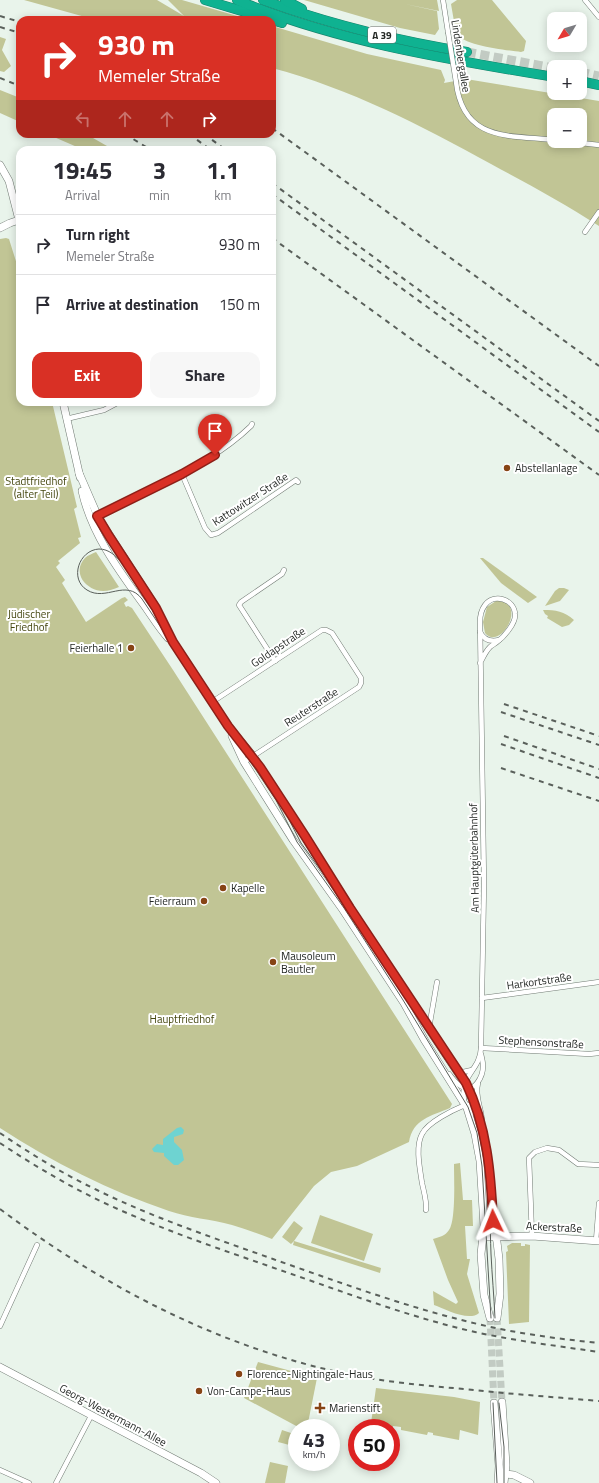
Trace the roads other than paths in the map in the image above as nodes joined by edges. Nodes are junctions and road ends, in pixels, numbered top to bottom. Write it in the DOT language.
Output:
graph roads {
  1 [pos="205,0"];
  2 [pos="237,0"];
  3 [pos="263,0"];
  4 [pos="284,0"];
  5 [pos="443,0"];
  6 [pos="585,0"];
  7 [pos="260,16"];
  8 [pos="599,17"];
  9 [pos="322,19"];
  10 [pos="276,21"];
  11 [pos="353,38"];
  12 [pos="467,52"];
  13 [pos="547,76"];
  14 [pos="587,82"];
  15 [pos="599,85"];
  16 [pos="547,139"];
  17 [pos="587,144"];
  18 [pos="599,145"];
  19 [pos="0,165"];
  20 [pos="16,207"];
  21 [pos="599,212"];
  22 [pos="16,223"];
  23 [pos="0,228"];
  24 [pos="585,232"];
  25 [pos="64,406"];
  26 [pos="112,406"];
  27 [pos="66,419"];
  28 [pos="252,424"];
  29 [pos="79,473"];
  30 [pos="182,474"];
  31 [pos="298,482"];
  32 [pos="82,492"];
  33 [pos="98,518"];
  34 [pos="98,535"];
  35 [pos="284,570"];
  36 [pos="480,629"];
  37 [pos="502,638"];
  38 [pos="173,642"];
  39 [pos="347,657"];
  40 [pos="275,660"];
  41 [pos="480,663"];
  42 [pos="212,702"];
  43 [pos="228,726"];
  44 [pos="253,756"];
  45 [pos="244,762"];
  46 [pos="292,816"];
  47 [pos="282,822"];
  48 [pos="437,982"];
  49 [pos="599,982"];
  50 [pos="482,998"];
  51 [pos="429,1028"];
  52 [pos="481,1050"];
  53 [pos="599,1053"];
  54 [pos="456,1068"];
  55 [pos="443,1069"];
  56 [pos="473,1069"];
  57 [pos="478,1081"];
  58 [pos="466,1086"];
  59 [pos="465,1105"];
  60 [pos="481,1125"];
  61 [pos="599,1166"];
  62 [pos="599,1203"];
  63 [pos="426,1210"];
  64 [pos="496,1236"];
  65 [pos="532,1236"];
  66 [pos="483,1237"];
  67 [pos="597,1241"];
  68 [pos="37,1245"];
  69 [pos="490,1318"];
  70 [pos="497,1318"];
  71 [pos="0,1326"];
  72 [pos="0,1367"];
  73 [pos="91,1416"];
  74 [pos="0,1470"];
  75 [pos="505,1474"];
  76 [pos="501,1482"];
  77 [pos="29,1483"];
  78 [pos="56,1483"];
  79 [pos="216,1483"];
  80 [pos="530,1483"];
  1 -- 7 [label="highway"];
  2 -- 11 [label="highway, A 39"];
  3 -- 9 [label="highway, A 39"];
  4 -- 9 [label="highway"];
  5 -- 16 [label="street, Lindenbergallee, bridge"];
  6 -- 8 [label="street"];
  9 -- 12 [label="highway, A 39"];
  10 -- 11 [label="highway"];
  11 -- 13 [label="highway, A 39"];
  14 -- 15 [label="highway"];
  17 -- 18 [label="street"];
  19 -- 20 [label="main road"];
  21 -- 24 [label="street"];
  22 -- 23 [label="main road"];
  25 -- 27 [label="main road"];
  26 -- 27 [label="street"];
  27 -- 29 [label="main road"];
  28 -- 30 [label="street"];
  29 -- 32 [label="main road"];
  29 -- 33 [label="main road"];
  30 -- 31 [label="street, Kattowitzer Straße"];
  30 -- 33 [label="street"];
  32 -- 33 [label="main road"];
  32 -- 34 [label="main road"];
  33 -- 34 [label="main road"];
  33 -- 38 [label="main road"];
  34 -- 38 [label="main road"];
  35 -- 40 [label="street"];
  36 -- 37 [label="street"];
  36 -- 37 [label="street, Am Hauptgüterbahnhof"];
  36 -- 41 [label="street, Am Hauptgüterbahnhof"];
  37 -- 41 [label="street, Am Hauptgüterbahnhof"];
  38 -- 42 [label="main road"];
  39 -- 40 [label="street, Goldapstraße"];
  39 -- 44 [label="street, Reuterstraße"];
  40 -- 42 [label="street, Goldapstraße"];
  41 -- 50 [label="street, Am Hauptgüterbahnhof"];
  42 -- 43 [label="main road"];
  43 -- 44 [label="main road"];
  43 -- 45 [label="main road"];
  44 -- 45 [label="street, Reuterstraße"];
  44 -- 46 [label="main road"];
  45 -- 47 [label="main road"];
  46 -- 47 [label="main road"];
  46 -- 51 [label="main road"];
  47 -- 55 [label="main road"];
  48 -- 51 [label="street"];
  49 -- 50 [label="street, Harkortstraße"];
  50 -- 52 [label="street, Am Hauptgüterbahnhof"];
  51 -- 54 [label="main road"];
  52 -- 53 [label="street, Stephensonstraße"];
  52 -- 56 [label="street, Am Hauptgüterbahnhof"];
  52 -- 57 [label="street, Am Hauptgüterbahnhof"];
  54 -- 56 [label="street"];
  54 -- 58 [label="main road"];
  55 -- 58 [label="street"];
  55 -- 59 [label="main road"];
  56 -- 58 [label="street, Am Hauptgüterbahnhof"];
  57 -- 58 [label="street"];
  57 -- 60 [label="street, Am Hauptgüterbahnhof"];
  58 -- 59 [label="street"];
  58 -- 60 [label="main road"];
  59 -- 60 [label="street"];
  59 -- 63 [label="street"];
  59 -- 66 [label="main road"];
  60 -- 64 [label="main road"];
  61 -- 65 [label="street"];
  62 -- 67 [label="street"];
  64 -- 65 [label="main road, Ackerstraße"];
  64 -- 66 [label="main road, Ackerstraße"];
  64 -- 70 [label="main road"];
  65 -- 67 [label="main road, Ackerstraße"];
  66 -- 69 [label="main road"];
  68 -- 71 [label="street"];
  72 -- 73 [label="main road, Georg-Westermann-Allee"];
  73 -- 78 [label="street"];
  73 -- 79 [label="main road, Georg-Westermann-Allee"];
  74 -- 77 [label="street"];
  75 -- 76 [label="main road"];
  75 -- 76 [label="main road"];
  75 -- 80 [label="main road"];
}
